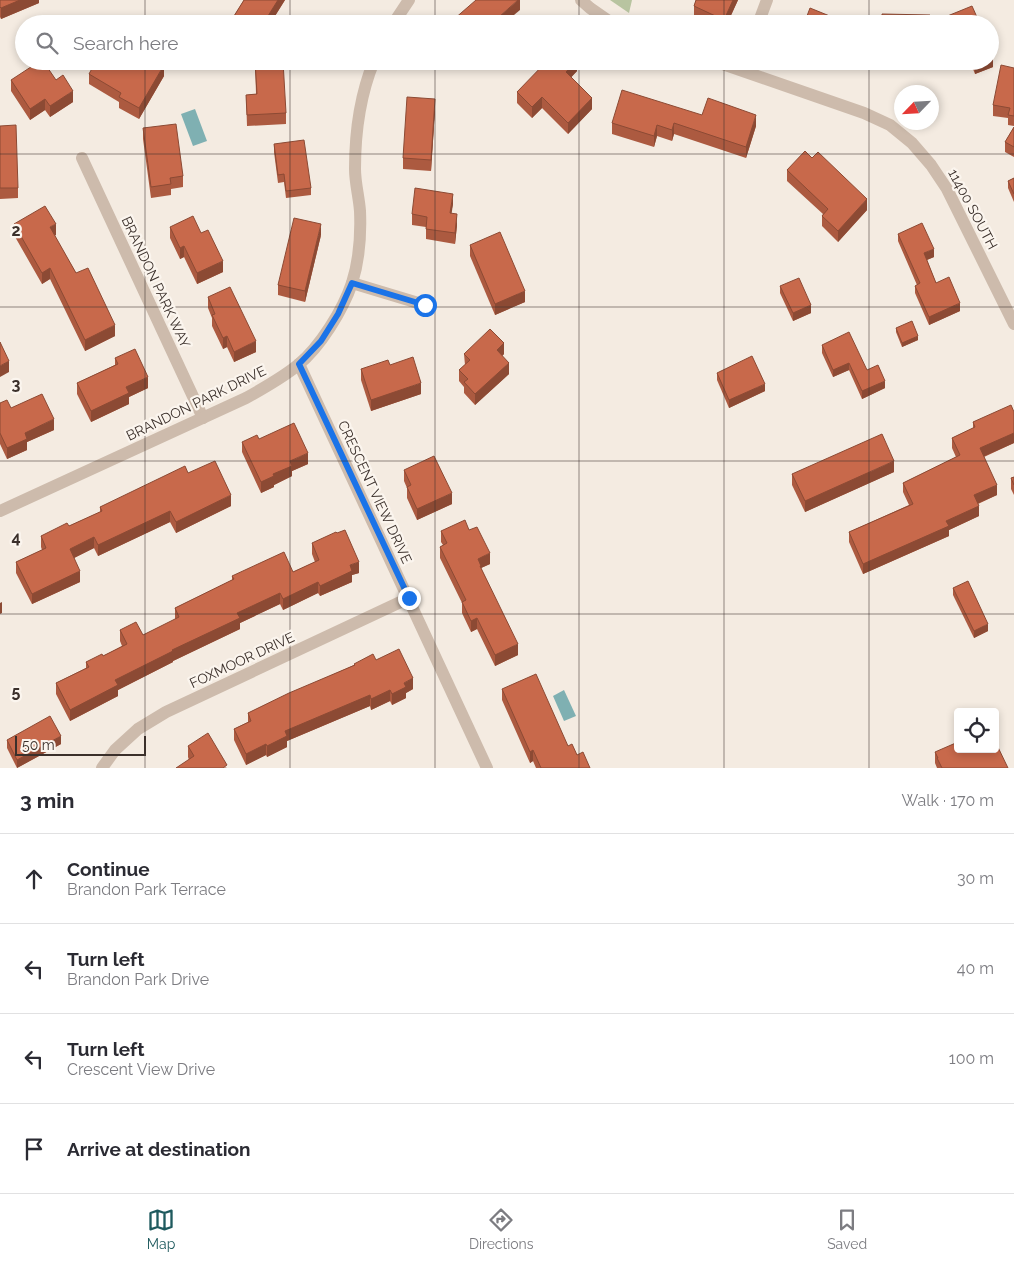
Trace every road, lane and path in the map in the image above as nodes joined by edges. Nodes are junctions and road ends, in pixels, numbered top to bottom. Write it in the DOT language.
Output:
graph roads {
  1 [pos="409,0"];
  2 [pos="581,0"];
  3 [pos="767,0"];
  4 [pos="399,15"];
  5 [pos="600,15"];
  6 [pos="761,15"];
  7 [pos="370,70"];
  8 [pos="756,70"];
  9 [pos="82,158"];
  10 [pos="352,283"];
  11 [pos="425,305"];
  12 [pos="1014,324"];
  13 [pos="299,364"];
  14 [pos="203,418"];
  15 [pos="0,511"];
  16 [pos="409,598"];
  17 [pos="102,768"];
  18 [pos="487,768"];
  1 -- 4 [label="street"];
  2 -- 5 [label="street"];
  3 -- 6 [label="street"];
  7 -- 10 [label="street, BRANDON PARK DRIVE"];
  8 -- 12 [label="street, 11400 SOUTH"];
  9 -- 14 [label="street, BRANDON PARK WAY"];
  10 -- 11 [label="street"];
  10 -- 13 [label="street, BRANDON PARK DRIVE"];
  13 -- 14 [label="street, BRANDON PARK DRIVE"];
  13 -- 16 [label="street, CRESCENT VIEW DRIVE"];
  14 -- 15 [label="street, BRANDON PARK DRIVE"];
  16 -- 17 [label="street, FOXMOOR DRIVE"];
  16 -- 18 [label="street, CRESCENT VIEW DRIVE"];
}
